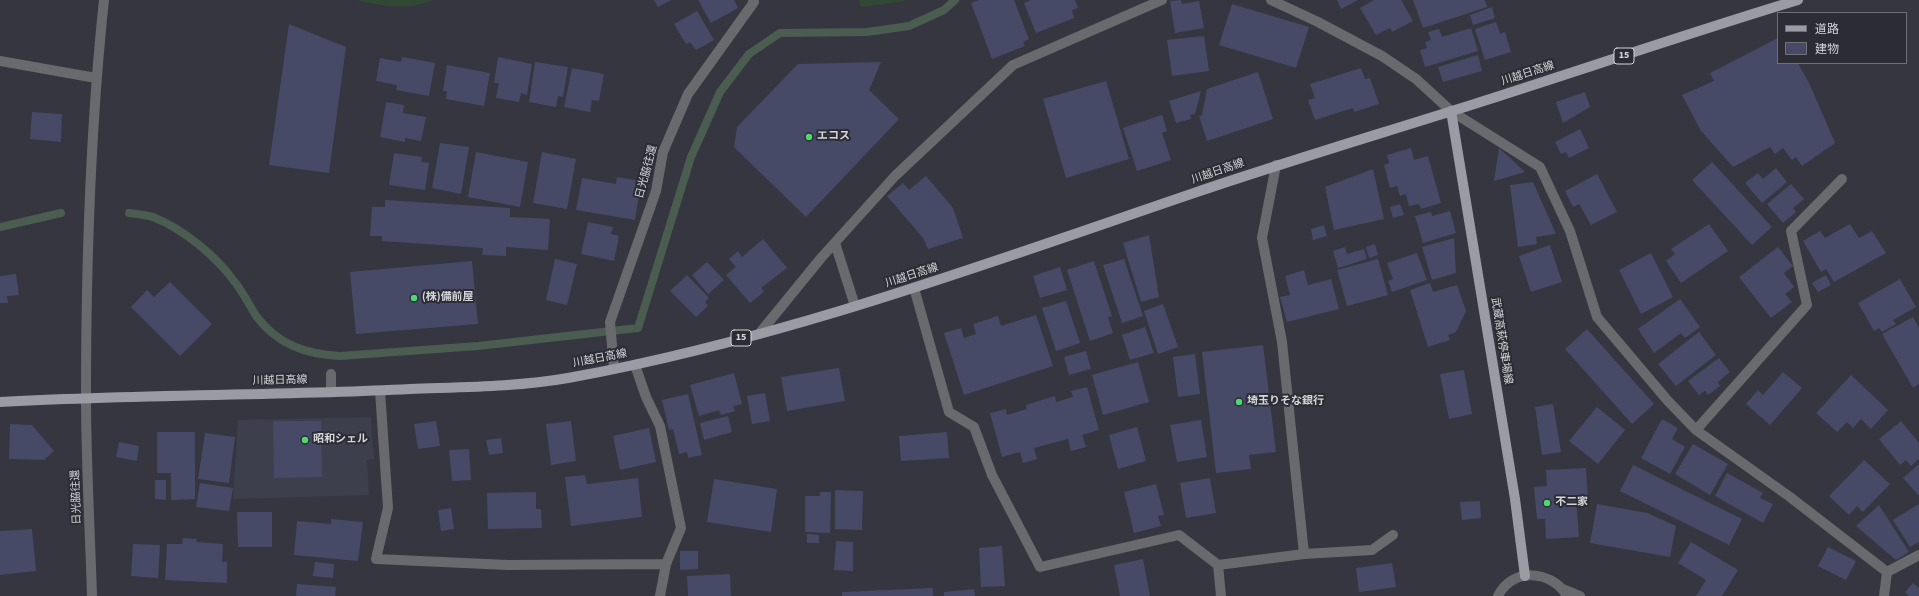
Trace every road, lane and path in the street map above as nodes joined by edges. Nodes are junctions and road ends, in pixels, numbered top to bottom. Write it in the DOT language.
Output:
graph roads {
  1 [pos="104,0"];
  2 [pos="753,0"];
  3 [pos="1162,0"];
  4 [pos="1272,0"];
  5 [pos="1791,1"];
  6 [pos="0,61"];
  7 [pos="96,78"];
  8 [pos="1451,112"];
  9 [pos="1276,165"];
  10 [pos="1842,179"];
  11 [pos="834,242"];
  12 [pos="914,288"];
  13 [pos="855,306"];
  14 [pos="759,334"];
  15 [pos="635,365"];
  16 [pos="614,369"];
  17 [pos="331,374"];
  18 [pos="380,391"];
  19 [pos="331,392"];
  20 [pos="86,397"];
  21 [pos="0,402"];
  22 [pos="1696,430"];
  23 [pos="1392,534"];
  24 [pos="1304,554"];
  25 [pos="1919,555"];
  26 [pos="666,564"];
  27 [pos="1218,565"];
  28 [pos="1887,572"];
  29 [pos="1525,576"];
  30 [pos="1565,593"];
  31 [pos="92,596"];
  32 [pos="660,596"];
  33 [pos="1221,596"];
  34 [pos="1498,596"];
  35 [pos="1580,596"];
  36 [pos="1884,596"];
  1 -- 7 [label="street, 日光脇往還"];
  2 -- 16 [label="street, 日光脇往還"];
  3 -- 11 [label="street"];
  4 -- 8 [label="street"];
  5 -- 8 [label="main road, 川越日高線 / 15"];
  6 -- 7 [label="street"];
  7 -- 20 [label="street, 日光脇往還"];
  8 -- 9 [label="main road, 川越日高線 / 15"];
  8 -- 22 [label="street"];
  8 -- 29 [label="main road, 武蔵高萩停車場線"];
  9 -- 12 [label="main road, 川越日高線 / 15"];
  9 -- 24 [label="street"];
  10 -- 22 [label="street"];
  11 -- 13 [label="street"];
  11 -- 14 [label="street"];
  12 -- 13 [label="main road, 川越日高線 / 15"];
  12 -- 27 [label="street"];
  13 -- 14 [label="main road, 川越日高線 / 15"];
  14 -- 15 [label="main road, 川越日高線 / 15"];
  15 -- 16 [label="main road, 川越日高線 / 15"];
  15 -- 26 [label="street"];
  16 -- 18 [label="main road, 川越日高線 / 15"];
  17 -- 19 [label="street"];
  18 -- 19 [label="main road, 川越日高線 / 15"];
  18 -- 26 [label="street"];
  19 -- 20 [label="main road, 川越日高線 / 15"];
  20 -- 21 [label="main road, 川越日高線 / 15"];
  20 -- 31 [label="street, 日光脇往還"];
  22 -- 28 [label="street"];
  23 -- 24 [label="street"];
  24 -- 27 [label="street"];
  25 -- 28 [label="street"];
  26 -- 32 [label="street"];
  27 -- 33 [label="street"];
  28 -- 36 [label="street"];
  29 -- 30 [label="street"];
  29 -- 34 [label="street"];
  30 -- 35 [label="street"];
}
